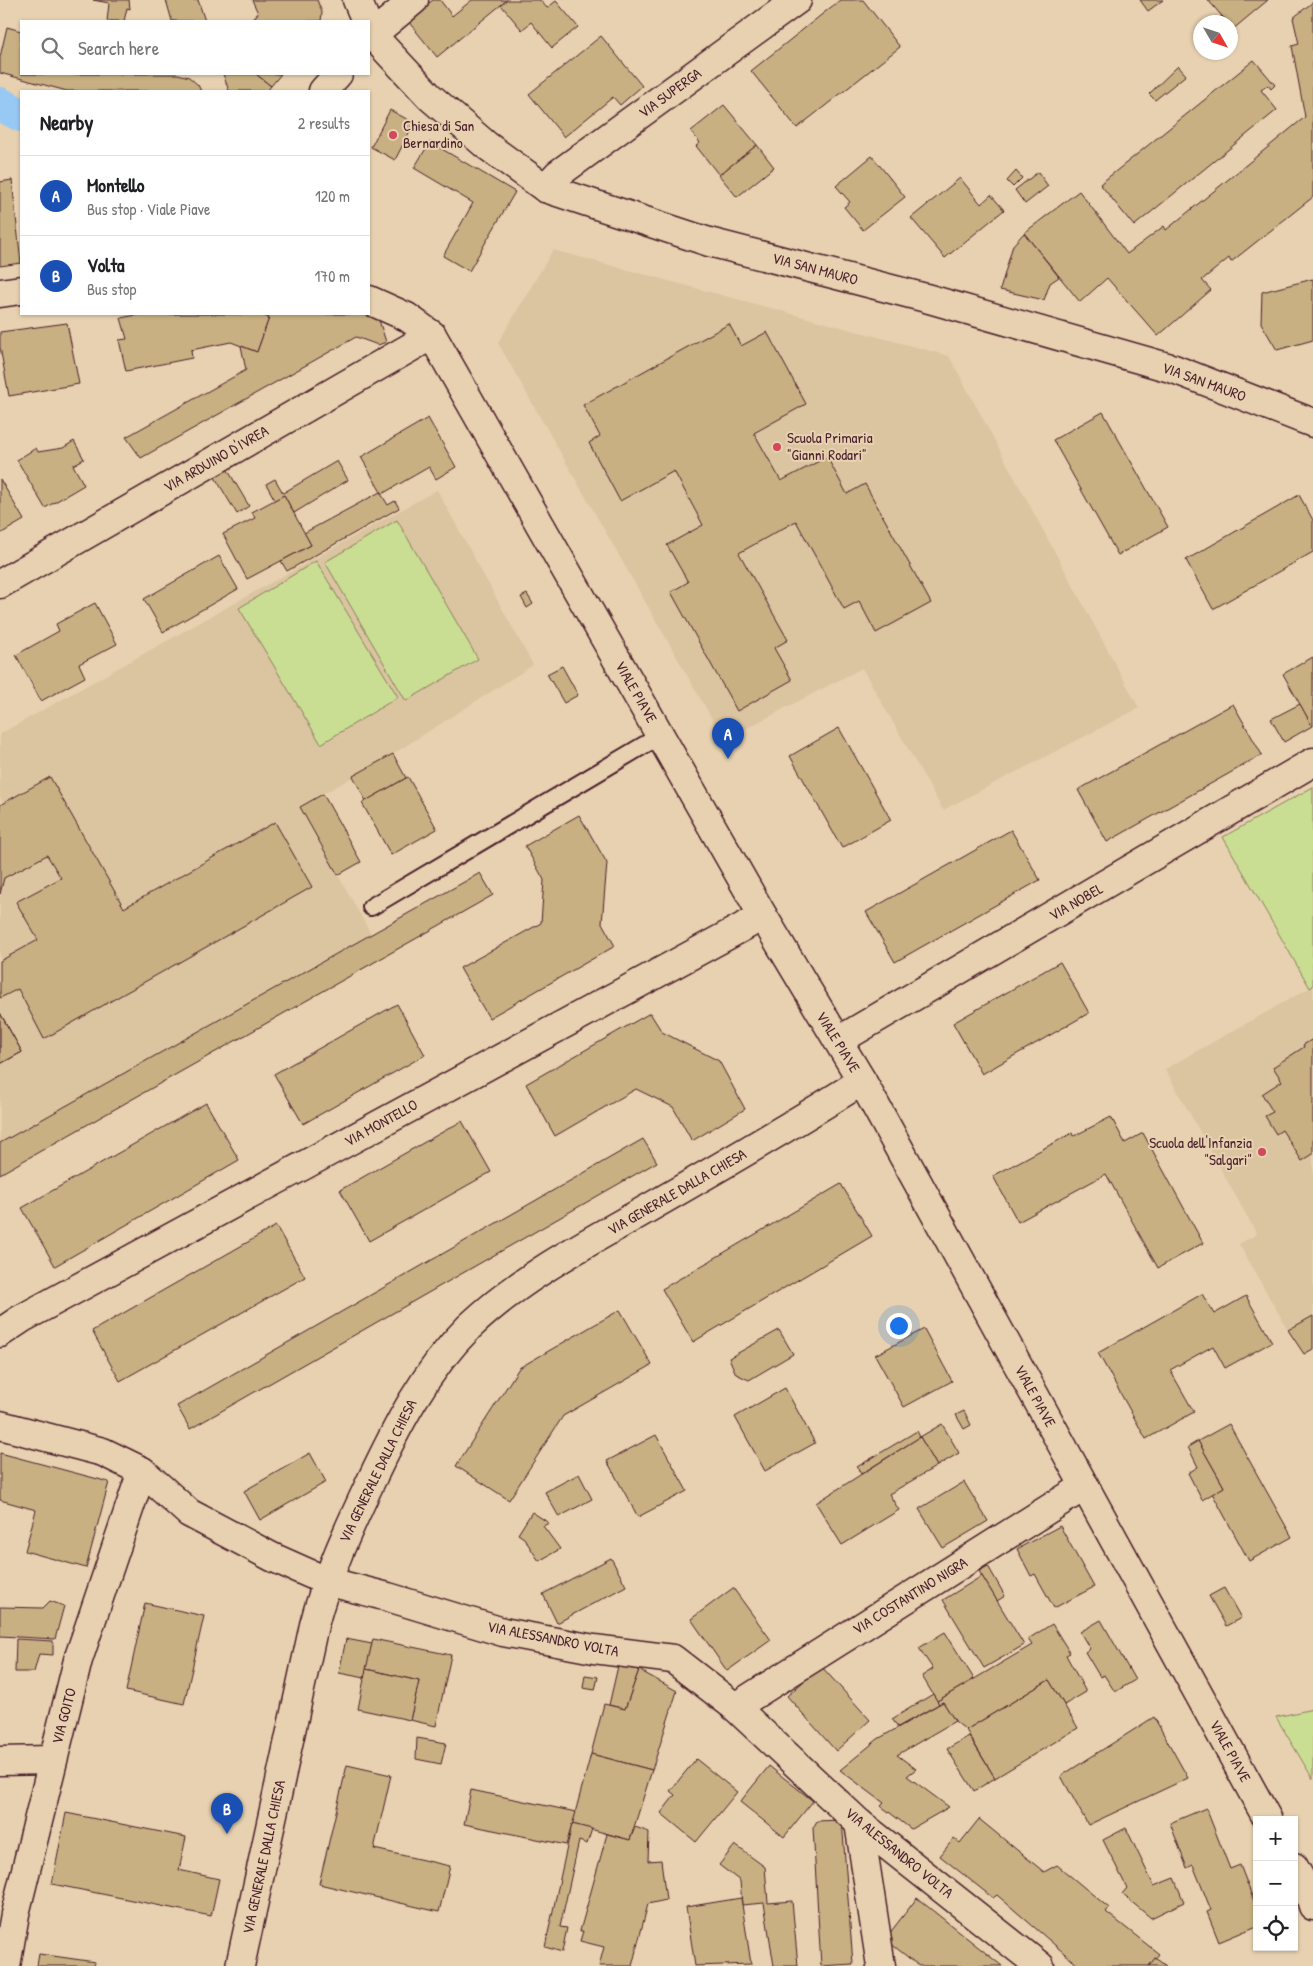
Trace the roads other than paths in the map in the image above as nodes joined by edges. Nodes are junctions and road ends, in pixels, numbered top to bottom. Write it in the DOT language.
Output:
graph roads {
  1 [pos="357,0"];
  2 [pos="414,0"];
  3 [pos="797,0"];
  4 [pos="365,20"];
  5 [pos="370,30"];
  6 [pos="370,32"];
  7 [pos="337,75"];
  8 [pos="324,90"];
  9 [pos="545,188"];
  10 [pos="20,290"];
  11 [pos="0,293"];
  12 [pos="370,300"];
  13 [pos="432,335"];
  14 [pos="1313,424"];
  15 [pos="0,584"];
  16 [pos="660,735"];
  17 [pos="1313,762"];
  18 [pos="371,907"];
  19 [pos="763,916"];
  20 [pos="838,1041"];
  21 [pos="862,1081"];
  22 [pos="0,1333"];
  23 [pos="0,1425"];
  24 [pos="142,1471"];
  25 [pos="1085,1486"];
  26 [pos="326,1581"];
  27 [pos="735,1706"];
  28 [pos="52,1760"];
  29 [pos="0,1761"];
  30 [pos="1266,1816"];
  31 [pos="859,1823"];
  32 [pos="1298,1874"];
  33 [pos="1313,1906"];
  34 [pos="7,1913"];
  35 [pos="6,1966"];
  36 [pos="240,1966"];
  37 [pos="881,1966"];
  38 [pos="1040,1966"];
  1 -- 4 [label="street, VIA SAN MAURO"];
  2 -- 5 [label="street"];
  3 -- 9 [label="street, VIA SUPERGA"];
  6 -- 9 [label="street, VIA SAN MAURO"];
  7 -- 8 [label="street"];
  9 -- 14 [label="street, VIA SAN MAURO"];
  10 -- 11 [label="street"];
  12 -- 13 [label="street, VIALE PIAVE"];
  13 -- 15 [label="street, VIA ARDUINO D'IVREA"];
  13 -- 16 [label="street, VIALE PIAVE"];
  16 -- 18 [label="lane"];
  16 -- 19 [label="street, VIALE PIAVE"];
  17 -- 20 [label="street, VIA NOBEL"];
  19 -- 20 [label="street, VIALE PIAVE"];
  19 -- 22 [label="street, VIA MONTELLO"];
  20 -- 21 [label="street, VIALE PIAVE"];
  21 -- 25 [label="street, VIALE PIAVE"];
  21 -- 26 [label="street, VIA GENERALE DALLA CHIESA"];
  23 -- 24 [label="street, VIA ALESSANDRO VOLTA"];
  24 -- 26 [label="street, VIA ALESSANDRO VOLTA"];
  24 -- 28 [label="street, VIA GOITO"];
  25 -- 27 [label="street, VIA COSTANTINO NIGRA"];
  25 -- 30 [label="street, VIALE PIAVE"];
  26 -- 27 [label="street, VIA ALESSANDRO VOLTA"];
  26 -- 36 [label="street, VIA GENERALE DALLA CHIESA"];
  27 -- 31 [label="street, VIA ALESSANDRO VOLTA"];
  28 -- 29 [label="street"];
  28 -- 34 [label="street, VIA GOITO"];
  31 -- 37 [label="street"];
  31 -- 38 [label="street, VIA ALESSANDRO VOLTA"];
  32 -- 33 [label="street"];
  34 -- 35 [label="street, VIA GOITO"];
}
